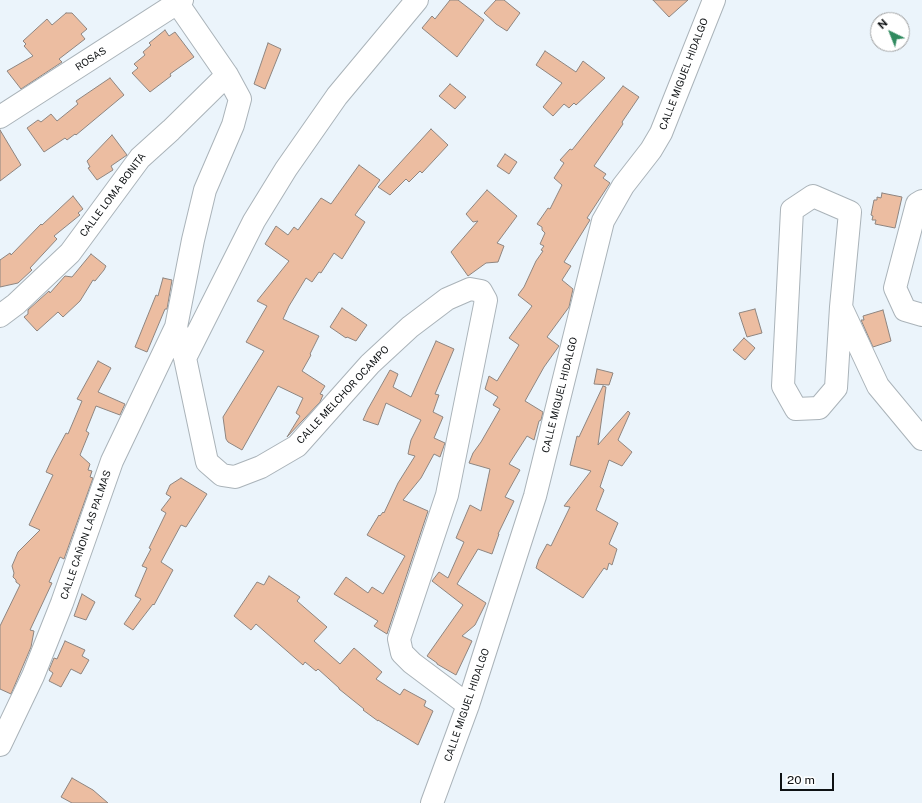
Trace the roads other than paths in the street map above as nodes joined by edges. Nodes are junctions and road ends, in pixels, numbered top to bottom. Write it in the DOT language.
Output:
graph roads {
  1 [pos="417,0"];
  2 [pos="714,0"];
  3 [pos="180,2"];
  4 [pos="227,75"];
  5 [pos="0,117"];
  6 [pos="922,201"];
  7 [pos="841,308"];
  8 [pos="922,315"];
  9 [pos="0,316"];
  10 [pos="176,327"];
  11 [pos="185,358"];
  12 [pos="922,439"];
  13 [pos="468,705"];
  14 [pos="0,745"];
  15 [pos="432,803"];
  1 -- 11 [label="street"];
  2 -- 13 [label="street, CALLE MIGUEL HIDALGO"];
  3 -- 4 [label="street, CALLE MELCHOR OCAMPO"];
  3 -- 5 [label="street, ROSAS"];
  4 -- 9 [label="street, CALLE LOMA BONITA"];
  4 -- 10 [label="street, CALLE MELCHOR OCAMPO"];
  6 -- 8 [label="street"];
  7 -- 7 [label="street"];
  7 -- 12 [label="street"];
  10 -- 11 [label="street, CALLE MELCHOR OCAMPO"];
  10 -- 14 [label="street, CALLE CAÑON LAS PALMAS"];
  11 -- 13 [label="street, CALLE MELCHOR OCAMPO"];
  13 -- 15 [label="street, CALLE MIGUEL HIDALGO"];
}
